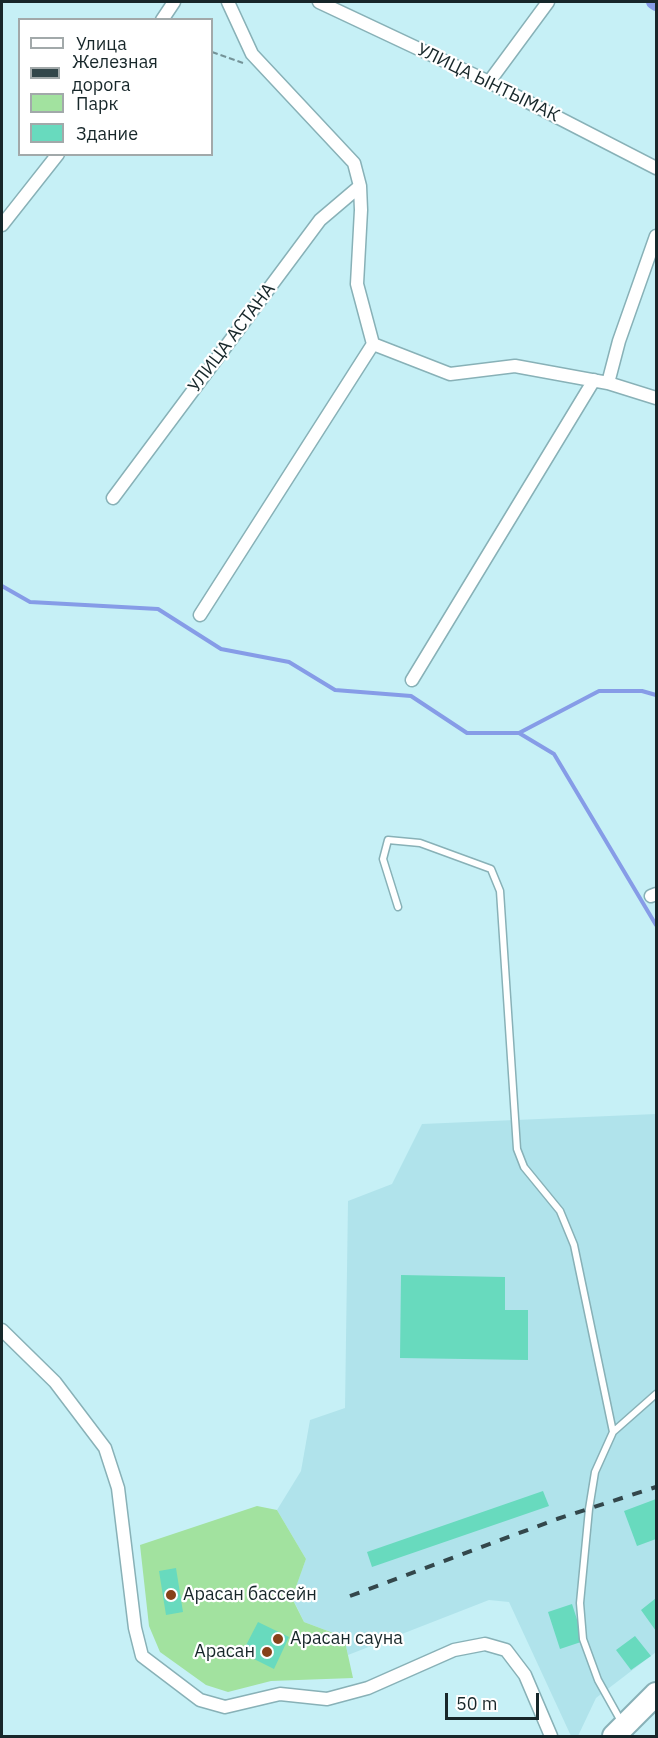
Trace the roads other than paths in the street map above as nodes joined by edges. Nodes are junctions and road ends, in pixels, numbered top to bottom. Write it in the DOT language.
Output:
graph roads {
  1 [pos="174,2"];
  2 [pos="228,2"];
  3 [pos="319,2"];
  4 [pos="548,2"];
  5 [pos="163,18"];
  6 [pos="489,82"];
  7 [pos="56,156"];
  8 [pos="657,168"];
  9 [pos="360,186"];
  10 [pos="2,225"];
  11 [pos="657,236"];
  12 [pos="373,344"];
  13 [pos="594,380"];
  14 [pos="608,382"];
  15 [pos="657,398"];
  16 [pos="113,498"];
  17 [pos="200,615"];
  18 [pos="412,680"];
  19 [pos="398,907"];
  20 [pos="2,1330"];
  21 [pos="657,1394"];
  22 [pos="613,1432"];
  23 [pos="649,1705"];
  24 [pos="619,1731"];
  25 [pos="551,1737"];
  1 -- 5 [label="street"];
  2 -- 9 [label="street"];
  3 -- 6 [label="street, УЛИЦА ЫНТЫМАК"];
  4 -- 6 [label="street"];
  6 -- 8 [label="street, УЛИЦА ЫНТЫМАК"];
  7 -- 10 [label="street"];
  9 -- 12 [label="street"];
  9 -- 16 [label="street, УЛИЦА АСТАНА"];
  11 -- 14 [label="street"];
  12 -- 13 [label="street"];
  12 -- 17 [label="street"];
  13 -- 14 [label="street"];
  13 -- 18 [label="street"];
  14 -- 15 [label="street"];
  19 -- 22 [label="lane"];
  20 -- 25 [label="street"];
  21 -- 22 [label="lane"];
  22 -- 24 [label="lane"];
  23 -- 24 [label="highway"];
}
